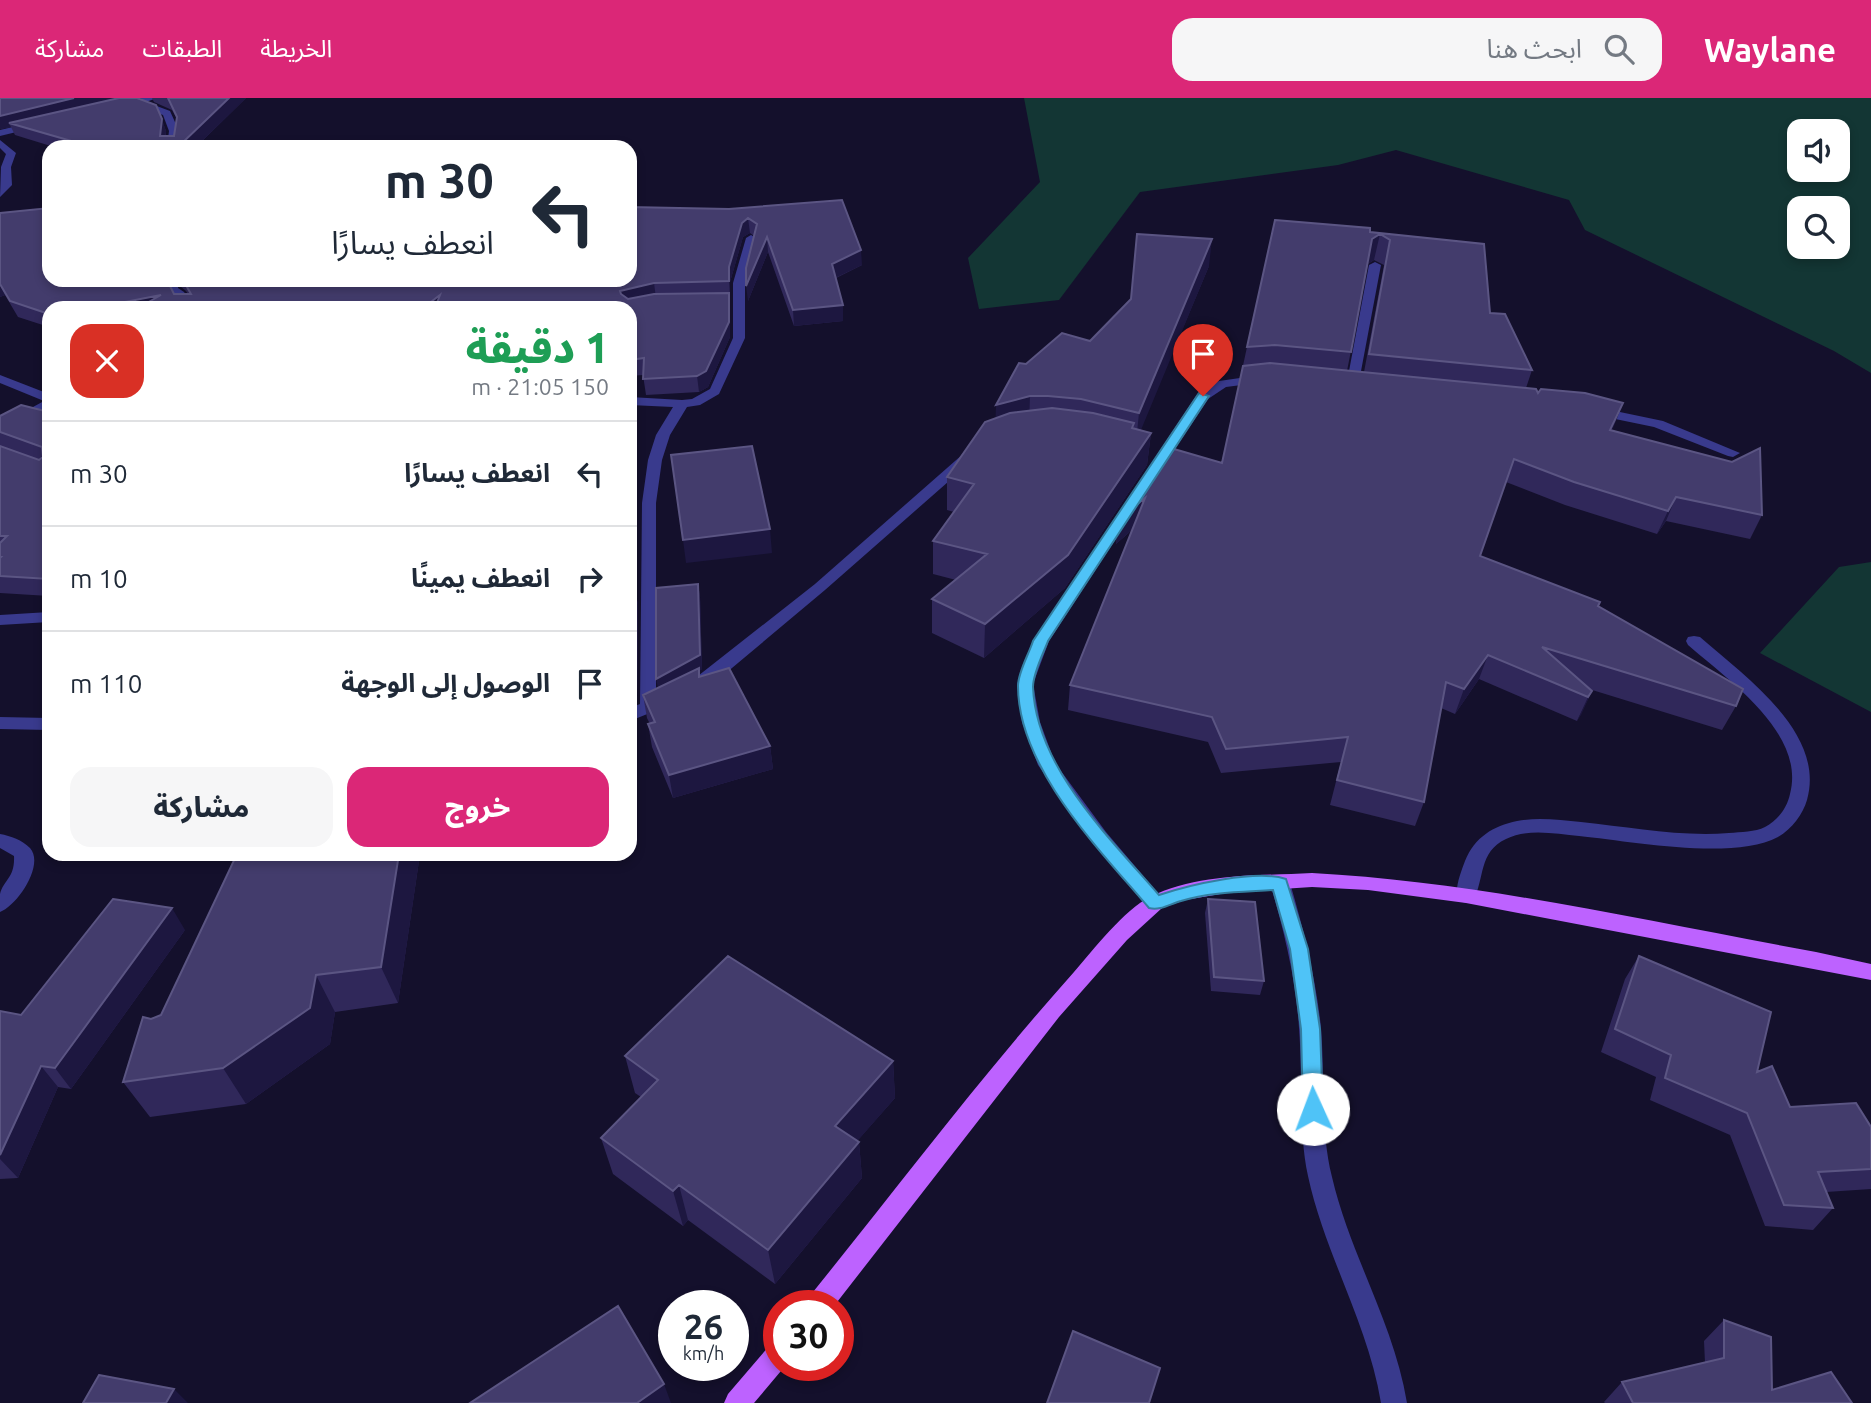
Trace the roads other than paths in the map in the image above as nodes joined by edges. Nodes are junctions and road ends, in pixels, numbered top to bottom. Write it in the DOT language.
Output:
graph roads {
  1 [pos="153,98"];
  2 [pos="136,102"];
  3 [pos="110,108"];
  4 [pos="44,123"];
  5 [pos="0,133"];
  6 [pos="173,140"];
  7 [pos="0,143"];
  8 [pos="0,194"];
  9 [pos="751,238"];
  10 [pos="1376,265"];
  11 [pos="172,287"];
  12 [pos="184,301"];
  13 [pos="738,302"];
  14 [pos="724,303"];
  15 [pos="0,379"];
  16 [pos="1278,380"];
  17 [pos="1352,387"];
  18 [pos="42,395"];
  19 [pos="637,401"];
  20 [pos="682,404"];
  21 [pos="42,407"];
  22 [pos="1582,410"];
  23 [pos="0,430"];
  24 [pos="980,447"];
  25 [pos="1733,453"];
  26 [pos="42,617"];
  27 [pos="0,620"];
  28 [pos="1693,641"];
  29 [pos="648,707"];
  30 [pos="637,712"];
  31 [pos="0,723"];
  32 [pos="42,724"];
  33 [pos="0,841"];
  34 [pos="1280,883"];
  35 [pos="1466,896"];
  36 [pos="1156,903"];
  37 [pos="0,904"];
  38 [pos="1871,972"];
  39 [pos="831,1290"];
  40 [pos="763,1372"];
  41 [pos="737,1403"];
  42 [pos="1394,1403"];
  1 -- 2 [label="street"];
  2 -- 3 [label="street"];
  2 -- 6 [label="street"];
  4 -- 5 [label="street"];
  7 -- 8 [label="street"];
  9 -- 13 [label="street"];
  10 -- 17 [label="street"];
  11 -- 12 [label="street"];
  13 -- 14 [label="street"];
  13 -- 20 [label="street"];
  15 -- 18 [label="street"];
  16 -- 36 [label="street"];
  19 -- 20 [label="street"];
  20 -- 29 [label="street"];
  21 -- 23 [label="street"];
  22 -- 25 [label="street"];
  24 -- 29 [label="street"];
  26 -- 27 [label="street"];
  28 -- 35 [label="street"];
  29 -- 30 [label="street"];
  31 -- 32 [label="street"];
  33 -- 37 [label="street"];
  34 -- 35 [label="main road"];
  34 -- 36 [label="main road"];
  34 -- 42 [label="street"];
  35 -- 38 [label="main road"];
  36 -- 39 [label="main road"];
  40 -- 41 [label="main road"];
}
